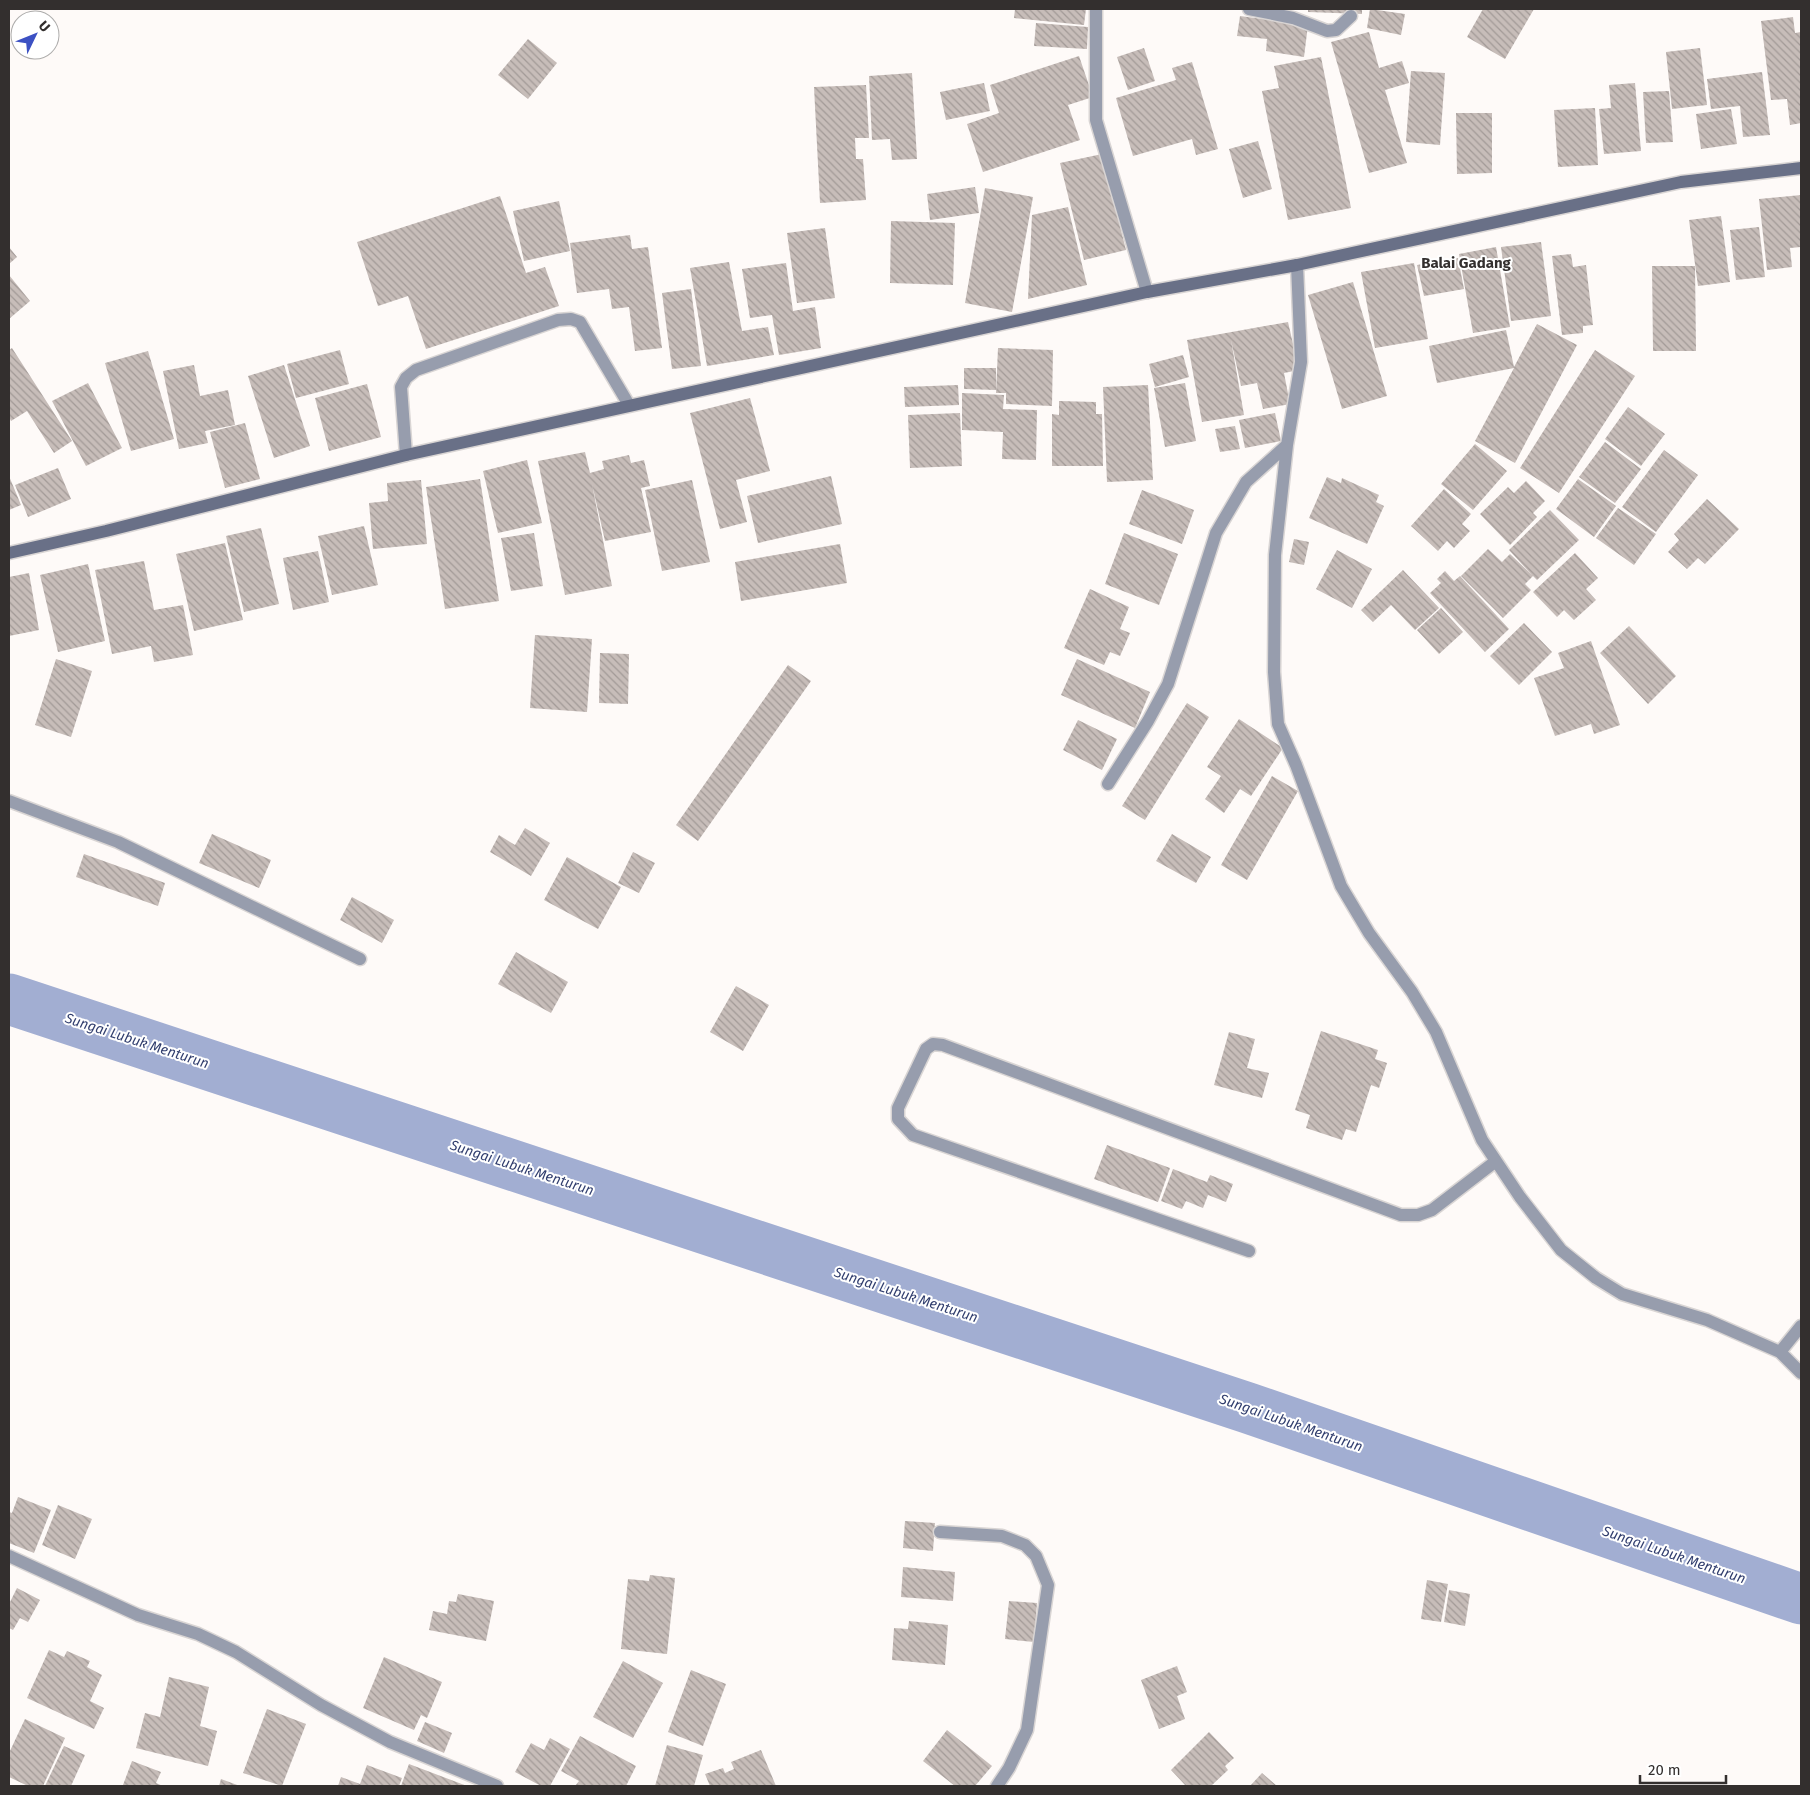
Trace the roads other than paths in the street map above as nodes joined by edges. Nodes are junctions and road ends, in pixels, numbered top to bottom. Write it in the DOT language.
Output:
graph roads {
  1 [pos="1096,9"];
  2 [pos="1249,9"];
  3 [pos="1351,16"];
  4 [pos="1801,168"];
  5 [pos="1297,265"];
  6 [pos="1147,292"];
  7 [pos="630,405"];
  8 [pos="1287,445"];
  9 [pos="406,455"];
  10 [pos="9,553"];
  11 [pos="1108,784"];
  12 [pos="9,800"];
  13 [pos="360,959"];
  14 [pos="1496,1161"];
  15 [pos="1249,1252"];
  16 [pos="1801,1326"];
  17 [pos="1780,1352"];
  18 [pos="1801,1373"];
  19 [pos="940,1532"];
  20 [pos="9,1556"];
  21 [pos="497,1786"];
  22 [pos="997,1786"];
  1 -- 6 [label="street"];
  2 -- 3 [label="street"];
  4 -- 5 [label="street"];
  5 -- 6 [label="street"];
  5 -- 8 [label="street"];
  6 -- 7 [label="street"];
  7 -- 9 [label="street"];
  7 -- 9 [label="street"];
  8 -- 11 [label="street"];
  8 -- 14 [label="street"];
  9 -- 10 [label="street"];
  12 -- 13 [label="street"];
  14 -- 15 [label="street"];
  14 -- 17 [label="street"];
  16 -- 17 [label="street"];
  17 -- 18 [label="street"];
  19 -- 22 [label="street"];
  20 -- 21 [label="street"];
}
